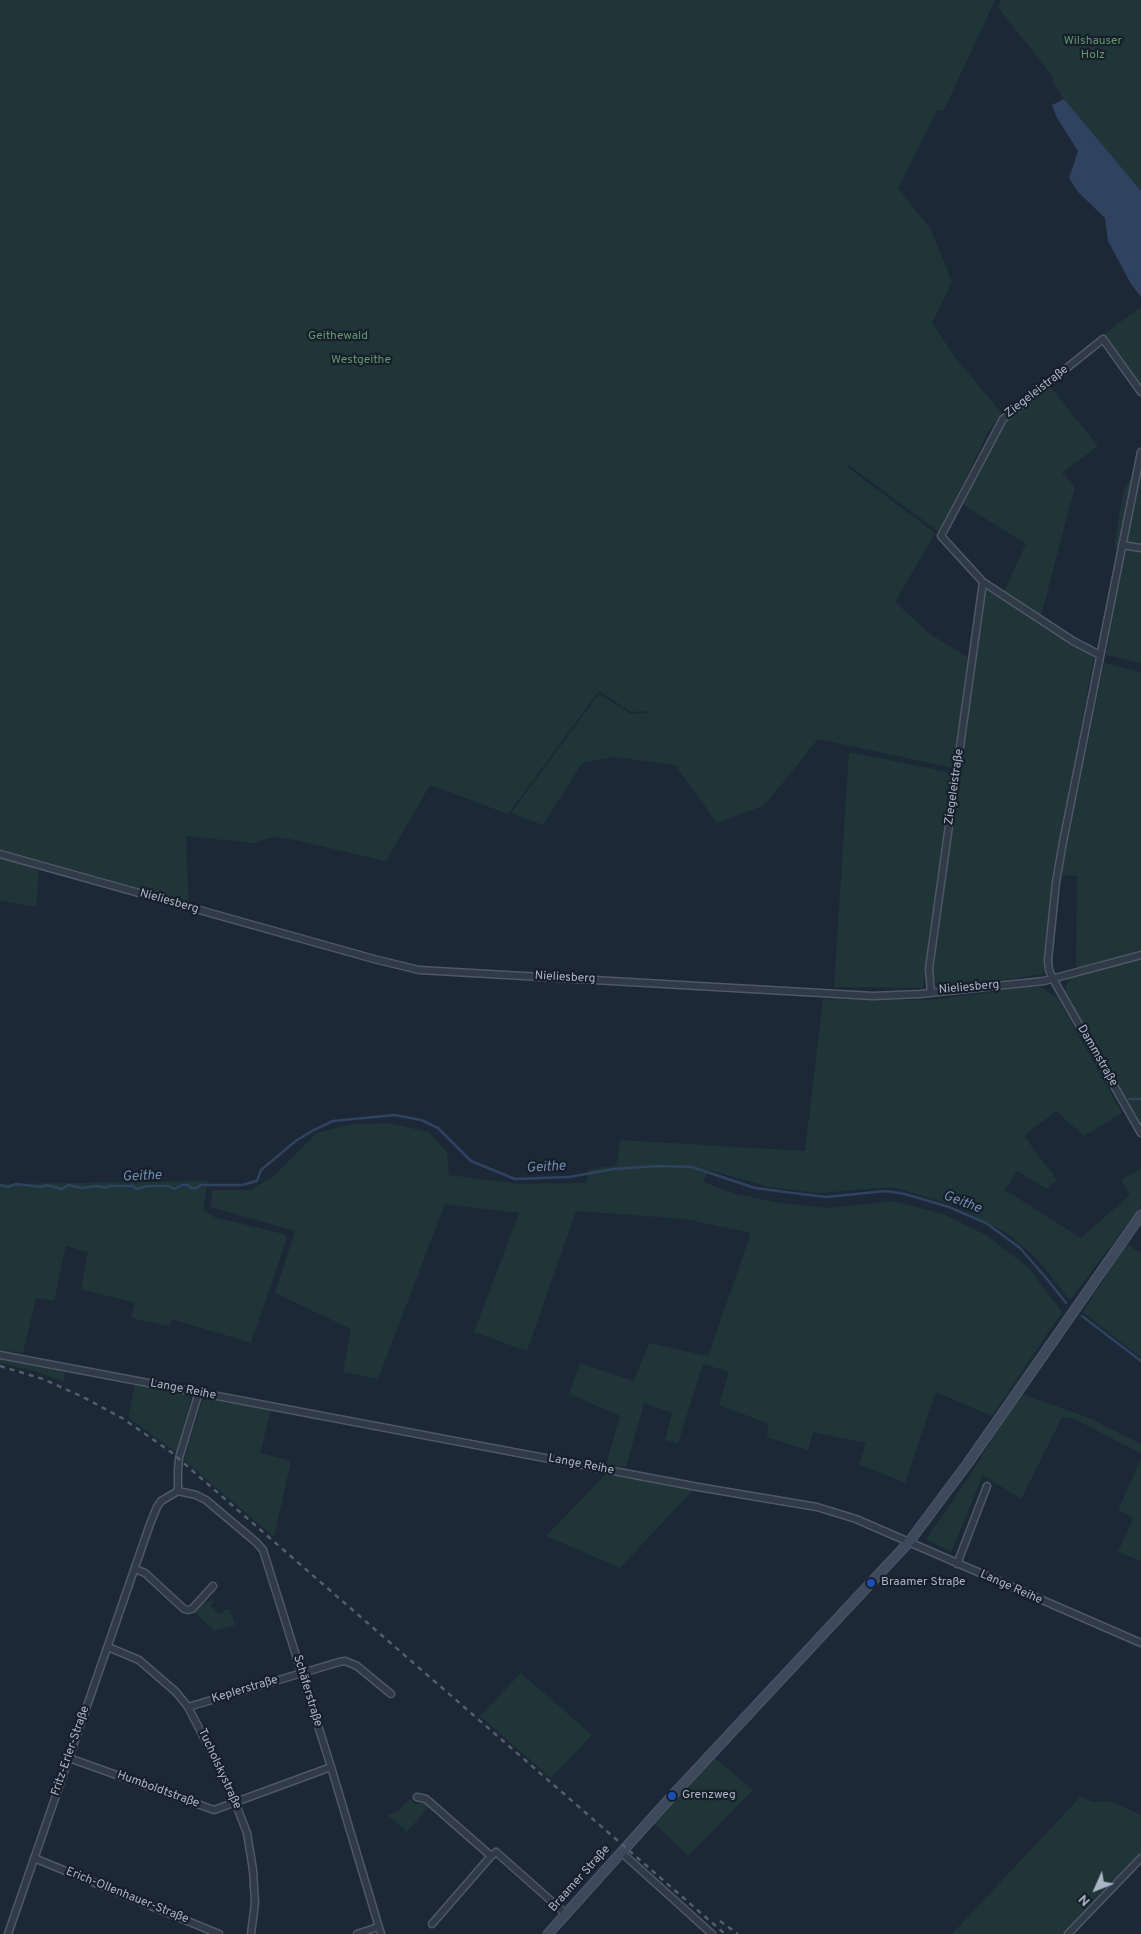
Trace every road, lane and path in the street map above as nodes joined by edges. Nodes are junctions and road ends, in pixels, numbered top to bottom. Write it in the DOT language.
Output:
graph roads {
  1 [pos="1141,392"];
  2 [pos="1141,452"];
  3 [pos="1122,545"];
  4 [pos="1141,548"];
  5 [pos="984,582"];
  6 [pos="1100,655"];
  7 [pos="0,854"];
  8 [pos="1141,955"];
  9 [pos="1053,979"];
  10 [pos="931,992"];
  11 [pos="1141,1133"];
  12 [pos="1141,1215"];
  13 [pos="0,1355"];
  14 [pos="199,1392"];
  15 [pos="987,1486"];
  16 [pos="178,1491"];
  17 [pos="908,1542"];
  18 [pos="957,1564"];
  19 [pos="135,1569"];
  20 [pos="213,1586"];
  21 [pos="1141,1643"];
  22 [pos="108,1647"];
  23 [pos="301,1672"];
  24 [pos="391,1694"];
  25 [pos="188,1707"];
  26 [pos="69,1758"];
  27 [pos="331,1767"];
  28 [pos="418,1797"];
  29 [pos="235,1802"];
  30 [pos="621,1852"];
  31 [pos="491,1856"];
  32 [pos="34,1858"];
  33 [pos="1141,1858"];
  34 [pos="566,1914"];
  35 [pos="432,1924"];
  36 [pos="378,1926"];
  37 [pos="8,1934"];
  38 [pos="219,1934"];
  39 [pos="251,1934"];
  40 [pos="357,1934"];
  41 [pos="381,1934"];
  42 [pos="548,1934"];
  43 [pos="712,1934"];
  44 [pos="1068,1934"];
  1 -- 5 [label="street, Ziegeleistraße"];
  2 -- 3 [label="street"];
  3 -- 4 [label="street"];
  3 -- 6 [label="street"];
  5 -- 6 [label="street, Ziegeleistraße"];
  5 -- 10 [label="street, Ziegeleistraße"];
  6 -- 9 [label="street"];
  7 -- 10 [label="street, Nieliesberg"];
  8 -- 9 [label="street, Nieliesberg"];
  9 -- 10 [label="street, Nieliesberg"];
  9 -- 11 [label="street, Dammstraße"];
  12 -- 17 [label="street, Braamer Straße"];
  13 -- 14 [label="street, Lange Reihe"];
  14 -- 16 [label="street"];
  14 -- 17 [label="street, Lange Reihe"];
  15 -- 18 [label="street"];
  16 -- 19 [label="street, Fritz-Erler-Straße"];
  16 -- 23 [label="street, Schäferstraße"];
  17 -- 18 [label="street, Lange Reihe"];
  17 -- 30 [label="street, Braamer Straße"];
  18 -- 21 [label="street, Lange Reihe"];
  19 -- 20 [label="street"];
  19 -- 22 [label="street, Fritz-Erler-Straße"];
  22 -- 25 [label="street, Tucholskystraße"];
  22 -- 26 [label="street, Fritz-Erler-Straße"];
  23 -- 24 [label="street, Keplerstraße"];
  23 -- 25 [label="street, Keplerstraße"];
  23 -- 27 [label="street, Schäferstraße"];
  25 -- 29 [label="street, Tucholskystraße"];
  26 -- 29 [label="street, Humboldtstraße"];
  26 -- 32 [label="street, Fritz-Erler-Straße"];
  27 -- 29 [label="street, Humboldtstraße"];
  27 -- 36 [label="street, Schäferstraße"];
  28 -- 31 [label="street"];
  29 -- 39 [label="street, Tucholskystraße"];
  30 -- 34 [label="street, Braamer Straße"];
  30 -- 43 [label="street"];
  31 -- 34 [label="street"];
  31 -- 35 [label="street"];
  32 -- 37 [label="street, Fritz-Erler-Straße"];
  32 -- 38 [label="street, Erich-Ollenhauer-Straße"];
  33 -- 44 [label="street"];
  34 -- 42 [label="street, Braamer Straße"];
  36 -- 40 [label="street"];
  36 -- 41 [label="street, Schäferstraße"];
}
